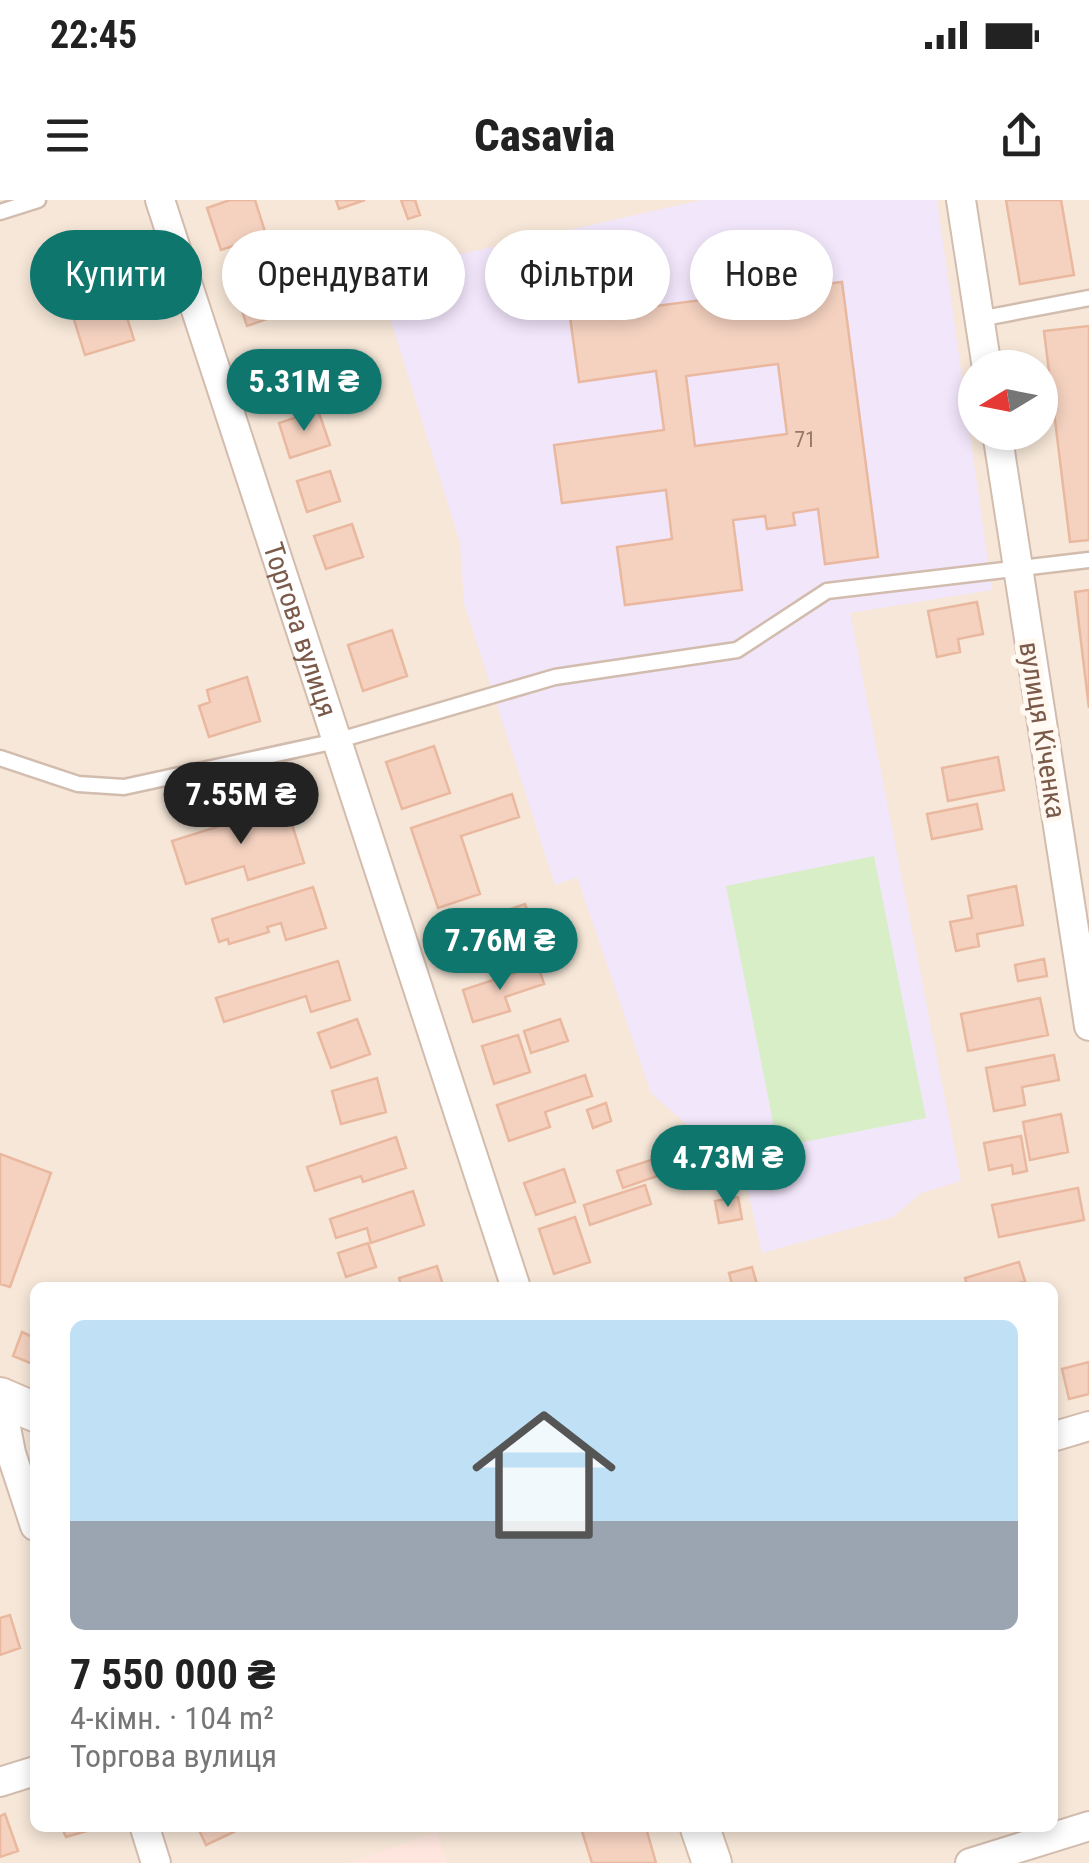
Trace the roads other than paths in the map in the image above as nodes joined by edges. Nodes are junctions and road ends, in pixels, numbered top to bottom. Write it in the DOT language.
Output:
graph roads {
  1 [pos="38,200"];
  2 [pos="160,200"];
  3 [pos="961,200"];
  4 [pos="0,212"];
  5 [pos="1089,298"];
  6 [pos="979,319"];
  7 [pos="983,350"];
  8 [pos="1000,450"];
  9 [pos="1089,560"];
  10 [pos="1018,571"];
  11 [pos="336,741"];
  12 [pos="0,758"];
  13 [pos="1089,1026"];
  14 [pos="514,1282"];
  15 [pos="0,1397"];
  16 [pos="30,1410"];
  17 [pos="1089,1426"];
  18 [pos="1058,1436"];
  19 [pos="30,1511"];
  20 [pos="30,1773"];
  21 [pos="0,1782"];
  22 [pos="1089,1826"];
  23 [pos="145,1832"];
  24 [pos="701,1832"];
  25 [pos="156,1863"];
  26 [pos="712,1863"];
  27 [pos="970,1863"];
  1 -- 4 [label="lane"];
  2 -- 11 [label="street, Торгова вулиця"];
  3 -- 6 [label="street"];
  5 -- 6 [label="lane"];
  6 -- 7 [label="street"];
  8 -- 10 [label="street, вулиця Кіченка"];
  9 -- 10 [label="lane"];
  10 -- 11 [label="lane"];
  10 -- 13 [label="street, вулиця Кіченка"];
  11 -- 12 [label="lane"];
  11 -- 14 [label="street, Торгова вулиця"];
  15 -- 16 [label="main road"];
  15 -- 19 [label="street"];
  17 -- 18 [label="street"];
  20 -- 21 [label="street"];
  22 -- 27 [label="street"];
  23 -- 25 [label="street"];
  24 -- 26 [label="main road"];
}
